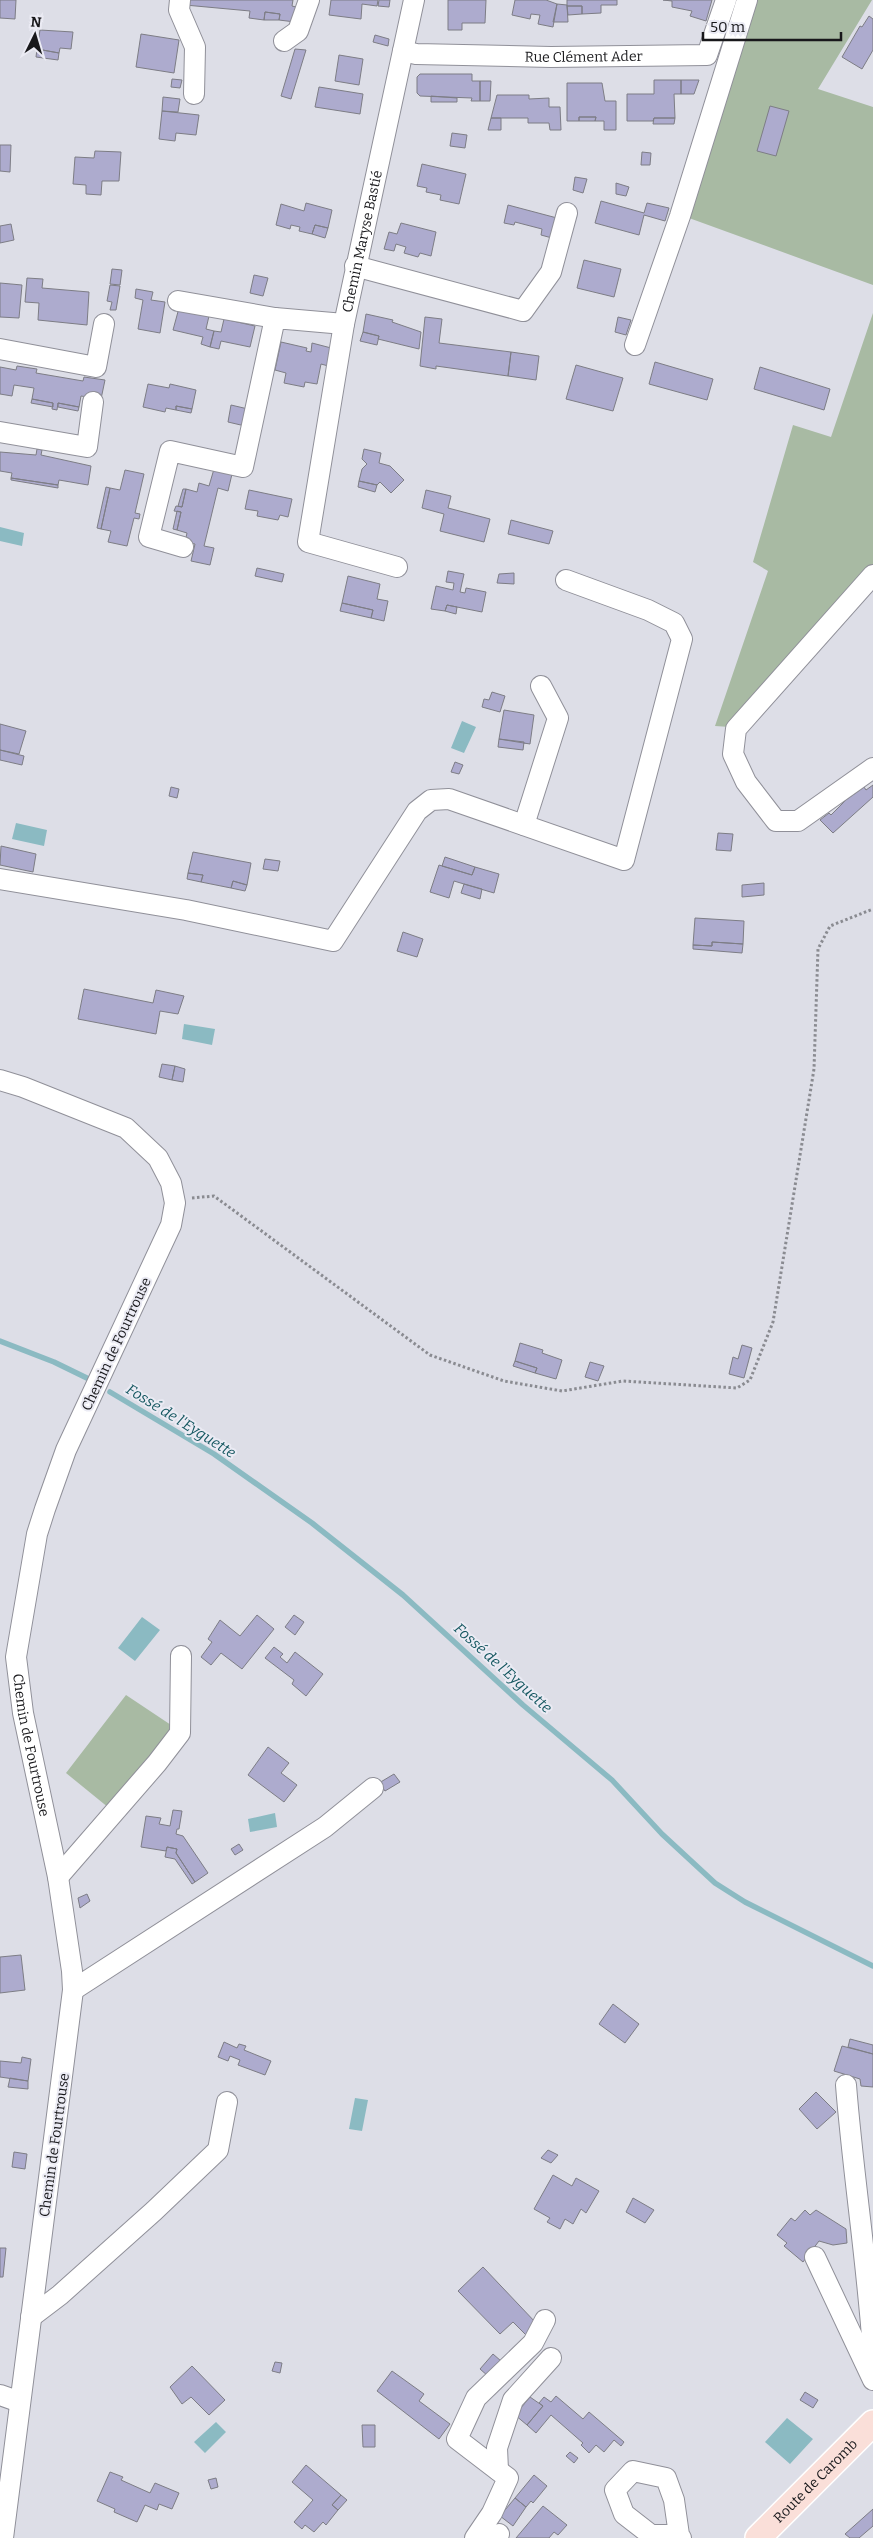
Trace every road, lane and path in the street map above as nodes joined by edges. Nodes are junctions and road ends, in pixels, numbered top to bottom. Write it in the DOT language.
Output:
graph roads {
  1 [pos="180,0"];
  2 [pos="309,0"];
  3 [pos="414,0"];
  4 [pos="726,0"];
  5 [pos="747,0"];
  6 [pos="284,41"];
  7 [pos="403,51"];
  8 [pos="194,94"];
  9 [pos="567,213"];
  10 [pos="355,266"];
  11 [pos="178,301"];
  12 [pos="275,318"];
  13 [pos="104,324"];
  14 [pos="344,324"];
  15 [pos="635,345"];
  16 [pos="0,349"];
  17 [pos="92,402"];
  18 [pos="0,432"];
  19 [pos="183,547"];
  20 [pos="397,566"];
  21 [pos="873,576"];
  22 [pos="566,580"];
  23 [pos="541,686"];
  24 [pos="873,768"];
  25 [pos="524,825"];
  26 [pos="0,878"];
  27 [pos="873,909"];
  28 [pos="0,1080"];
  29 [pos="175,1203"];
  30 [pos="181,1656"];
  31 [pos="373,1788"];
  32 [pos="58,1877"];
  33 [pos="73,1990"];
  34 [pos="846,2085"];
  35 [pos="227,2102"];
  36 [pos="815,2257"];
  37 [pos="31,2317"];
  38 [pos="545,2320"];
  39 [pos="873,2350"];
  40 [pos="551,2358"];
  41 [pos="873,2380"];
  42 [pos="0,2395"];
  43 [pos="20,2402"];
  44 [pos="873,2423"];
  45 [pos="498,2470"];
  46 [pos="2,2528"];
  47 [pos="474,2538"];
  48 [pos="758,2538"];
  1 -- 8 [label="street"];
  2 -- 6 [label="street"];
  3 -- 7 [label="street, Chemin Maryse Bastié"];
  4 -- 7 [label="street, Rue Clément Ader"];
  5 -- 15 [label="street"];
  7 -- 10 [label="street, Chemin Maryse Bastié"];
  9 -- 10 [label="street"];
  10 -- 14 [label="street, Chemin Maryse Bastié"];
  11 -- 12 [label="street, Chemin Maryse Bastié"];
  12 -- 14 [label="street, Chemin Maryse Bastié"];
  12 -- 19 [label="street"];
  13 -- 16 [label="street"];
  14 -- 20 [label="street"];
  17 -- 18 [label="street"];
  21 -- 24 [label="street"];
  22 -- 25 [label="street"];
  23 -- 25 [label="street"];
  25 -- 26 [label="street"];
  27 -- 29 [label="path"];
  28 -- 29 [label="street, Chemin de Fourtrouse"];
  29 -- 32 [label="street, Chemin de Fourtrouse"];
  30 -- 32 [label="street"];
  31 -- 33 [label="street"];
  32 -- 33 [label="street, Chemin de Fourtrouse"];
  33 -- 37 [label="street, Chemin de Fourtrouse"];
  34 -- 39 [label="street"];
  35 -- 37 [label="street"];
  36 -- 41 [label="street"];
  37 -- 43 [label="street, Chemin de Fourtrouse"];
  38 -- 45 [label="street"];
  40 -- 45 [label="street"];
  42 -- 43 [label="street"];
  43 -- 46 [label="street, Chemin de Fourtrouse"];
  44 -- 48 [label="main road, Route de Caromb"];
  45 -- 47 [label="street"];
}
